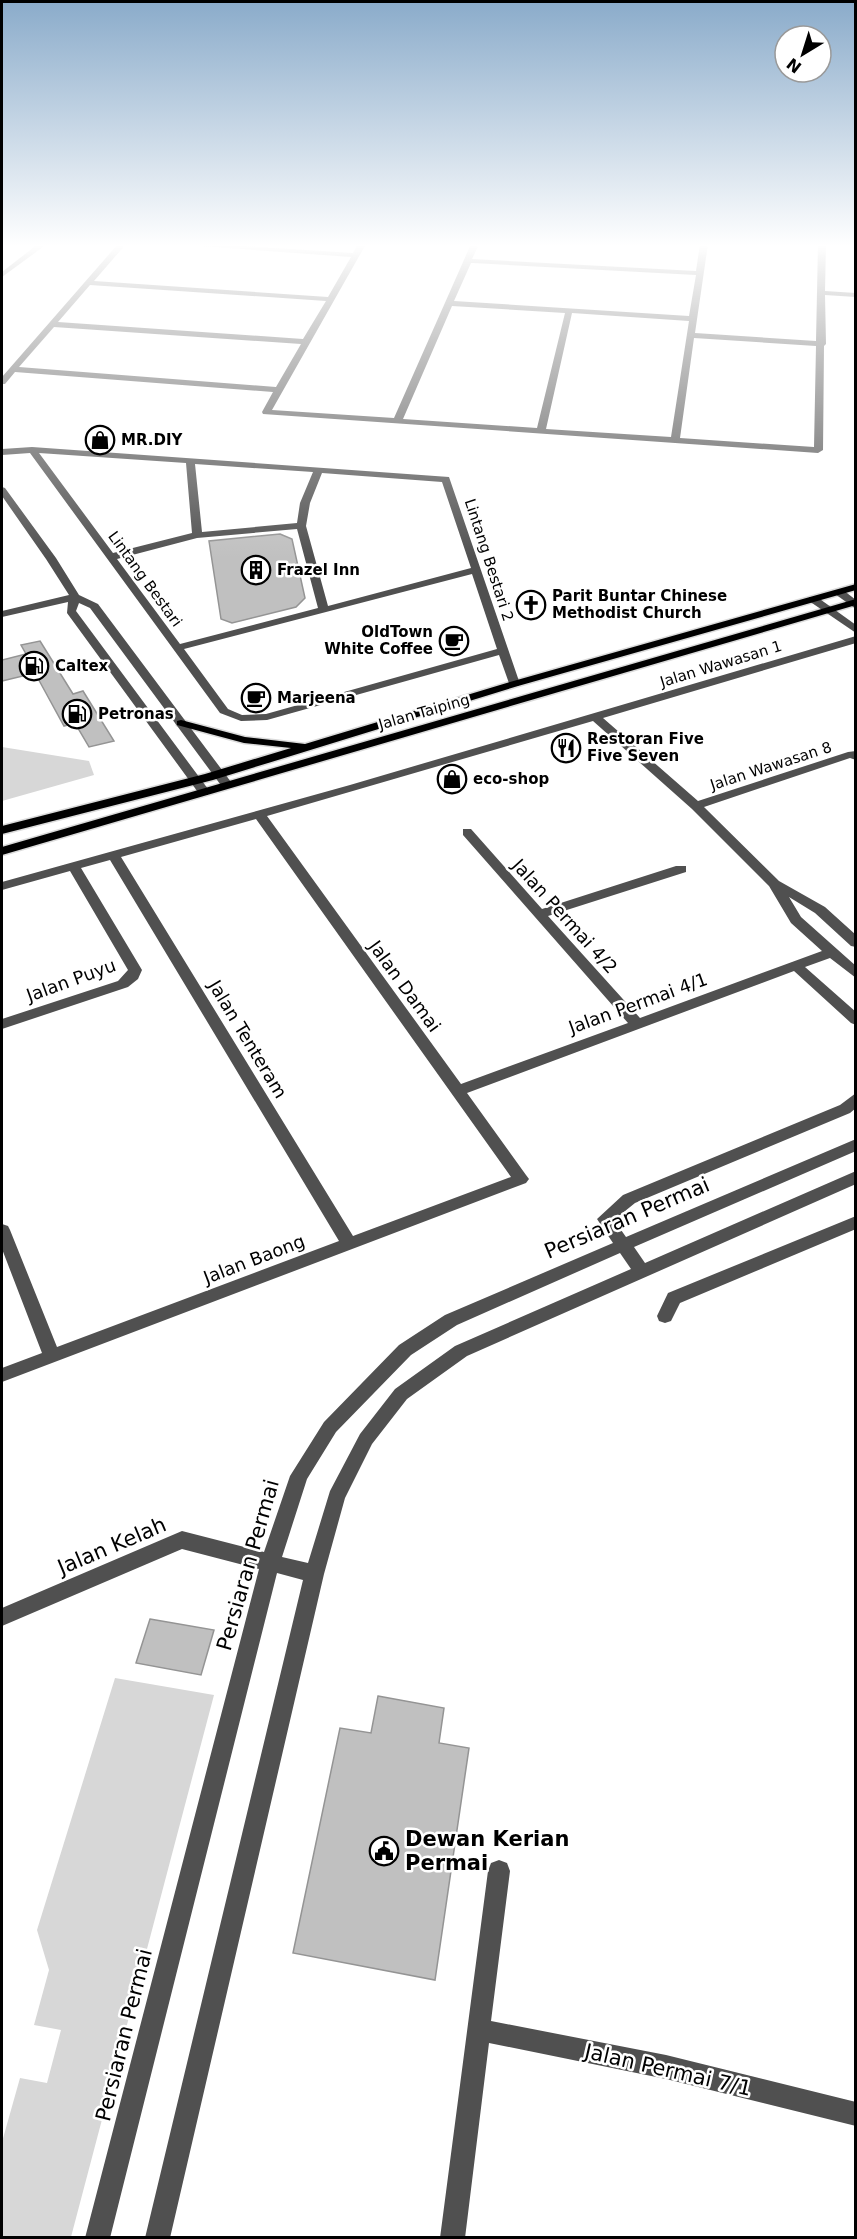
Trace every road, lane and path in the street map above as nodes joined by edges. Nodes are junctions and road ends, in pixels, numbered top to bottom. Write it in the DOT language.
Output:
graph roads {
  1 [pos="31,348"];
  2 [pos="302,348"];
  3 [pos="429,348"];
  4 [pos="559,348"];
  5 [pos="689,348"];
  6 [pos="822,348"];
  7 [pos="13,369"];
  8 [pos="2,382"];
  9 [pos="279,390"];
  10 [pos="398,420"];
  11 [pos="541,430"];
  12 [pos="675,440"];
  13 [pos="32,450"];
  14 [pos="2,453"];
  15 [pos="190,461"];
  16 [pos="319,470"];
  17 [pos="2,490"];
  18 [pos="301,526"];
  19 [pos="197,535"];
  20 [pos="111,557"];
  21 [pos="476,570"];
  22 [pos="855,587"];
  23 [pos="839,592"];
  24 [pos="75,597"];
  25 [pos="813,599"];
  26 [pos="854,604"];
  27 [pos="828,610"];
  28 [pos="324,611"];
  29 [pos="2,614"];
  30 [pos="855,630"];
  31 [pos="855,639"];
  32 [pos="177,648"];
  33 [pos="503,651"];
  34 [pos="514,684"];
  35 [pos="596,717"];
  36 [pos="181,723"];
  37 [pos="309,747"];
  38 [pos="855,757"];
  39 [pos="219,774"];
  40 [pos="196,780"];
  41 [pos="227,786"];
  42 [pos="204,792"];
  43 [pos="696,806"];
  44 [pos="259,814"];
  45 [pos="2,830"];
  46 [pos="466,832"];
  47 [pos="2,851"];
  48 [pos="113,854"];
  49 [pos="73,865"];
  50 [pos="681,869"];
  51 [pos="774,884"];
  52 [pos="2,886"];
  53 [pos="539,914"];
  54 [pos="855,942"];
  55 [pos="832,952"];
  56 [pos="795,965"];
  57 [pos="855,974"];
  58 [pos="855,1020"];
  59 [pos="2,1024"];
  60 [pos="637,1024"];
  61 [pos="458,1091"];
  62 [pos="855,1098"];
  63 [pos="855,1144"];
  64 [pos="855,1177"];
  65 [pos="521,1179"];
  66 [pos="854,1225"];
  67 [pos="2,1230"];
  68 [pos="349,1244"];
  69 [pos="624,1245"];
  70 [pos="641,1269"];
  71 [pos="665,1316"];
  72 [pos="52,1356"];
  73 [pos="2,1375"];
  74 [pos="270,1563"];
  75 [pos="314,1574"];
  76 [pos="2,1617"];
  77 [pos="500,1871"];
  78 [pos="479,2030"];
  79 [pos="855,2114"];
  80 [pos="98,2238"];
  81 [pos="157,2238"];
  82 [pos="452,2238"];
  1 -- 7 [label="street"];
  2 -- 9 [label="street"];
  3 -- 10 [label="street"];
  4 -- 11 [label="street"];
  5 -- 12 [label="street"];
  6 -- 12 [label="street"];
  7 -- 8 [label="street"];
  7 -- 9 [label="street"];
  9 -- 10 [label="street"];
  10 -- 11 [label="street"];
  11 -- 12 [label="street"];
  13 -- 14 [label="street"];
  13 -- 15 [label="street"];
  13 -- 20 [label="street, Lintang Bestari"];
  15 -- 16 [label="street"];
  15 -- 19 [label="street"];
  16 -- 18 [label="street"];
  16 -- 21 [label="street, Lintang Bestari 2"];
  17 -- 24 [label="street"];
  18 -- 19 [label="street"];
  18 -- 28 [label="street"];
  19 -- 20 [label="street"];
  20 -- 32 [label="street, Lintang Bestari"];
  21 -- 28 [label="street"];
  21 -- 33 [label="street, Lintang Bestari 2"];
  22 -- 23 [label="main road, Jalan Taiping"];
  23 -- 25 [label="main road, Jalan Taiping"];
  23 -- 26 [label="street"];
  24 -- 29 [label="street"];
  24 -- 36 [label="street"];
  24 -- 40 [label="street"];
  25 -- 27 [label="street"];
  25 -- 34 [label="main road, Jalan Taiping"];
  26 -- 27 [label="main road, Jalan Taiping"];
  27 -- 30 [label="street"];
  27 -- 41 [label="main road, Jalan Taiping"];
  28 -- 32 [label="street"];
  31 -- 35 [label="street, Jalan Wawasan 1"];
  32 -- 33 [label="street, Lintang Bestari"];
  33 -- 34 [label="street, Lintang Bestari 2"];
  34 -- 37 [label="main road, Jalan Taiping"];
  35 -- 43 [label="street"];
  35 -- 44 [label="street, Jalan Wawasan 1"];
  36 -- 37 [label="main road"];
  36 -- 39 [label="street"];
  37 -- 39 [label="main road, Jalan Taiping"];
  38 -- 43 [label="street, Jalan Wawasan 8"];
  39 -- 40 [label="main road, Jalan Taiping"];
  39 -- 41 [label="street"];
  40 -- 42 [label="street"];
  40 -- 45 [label="main road, Jalan Taiping"];
  41 -- 42 [label="main road, Jalan Taiping"];
  42 -- 47 [label="main road, Jalan Taiping"];
  43 -- 51 [label="street"];
  44 -- 48 [label="street, Jalan Wawasan 1"];
  44 -- 61 [label="street, Jalan Damai"];
  46 -- 53 [label="street, Jalan Permai 4/2"];
  48 -- 49 [label="street, Jalan Wawasan 1"];
  48 -- 68 [label="street, Jalan Tenteram"];
  49 -- 52 [label="street, Jalan Wawasan 1"];
  49 -- 59 [label="street, Jalan Puyu"];
  50 -- 53 [label="street"];
  51 -- 54 [label="street"];
  51 -- 55 [label="street"];
  53 -- 60 [label="street, Jalan Permai 4/2"];
  55 -- 56 [label="street, Jalan Permai 4/1"];
  55 -- 57 [label="street"];
  56 -- 58 [label="street"];
  56 -- 60 [label="street, Jalan Permai 4/1"];
  60 -- 61 [label="street, Jalan Permai 4/1"];
  61 -- 65 [label="street, Jalan Damai"];
  62 -- 69 [label="street"];
  63 -- 69 [label="street, Persiaran Permai"];
  64 -- 70 [label="street"];
  65 -- 68 [label="street, Jalan Baong"];
  66 -- 71 [label="street"];
  67 -- 72 [label="street"];
  68 -- 72 [label="street, Jalan Baong"];
  69 -- 70 [label="street"];
  69 -- 74 [label="street, Persiaran Permai"];
  70 -- 75 [label="street"];
  72 -- 73 [label="street, Jalan Baong"];
  74 -- 75 [label="street, Jalan Kelah"];
  74 -- 76 [label="street, Jalan Kelah"];
  74 -- 80 [label="street, Persiaran Permai"];
  75 -- 81 [label="street"];
  77 -- 78 [label="street"];
  78 -- 79 [label="street, Jalan Permai 7/1"];
  78 -- 82 [label="street"];
}
